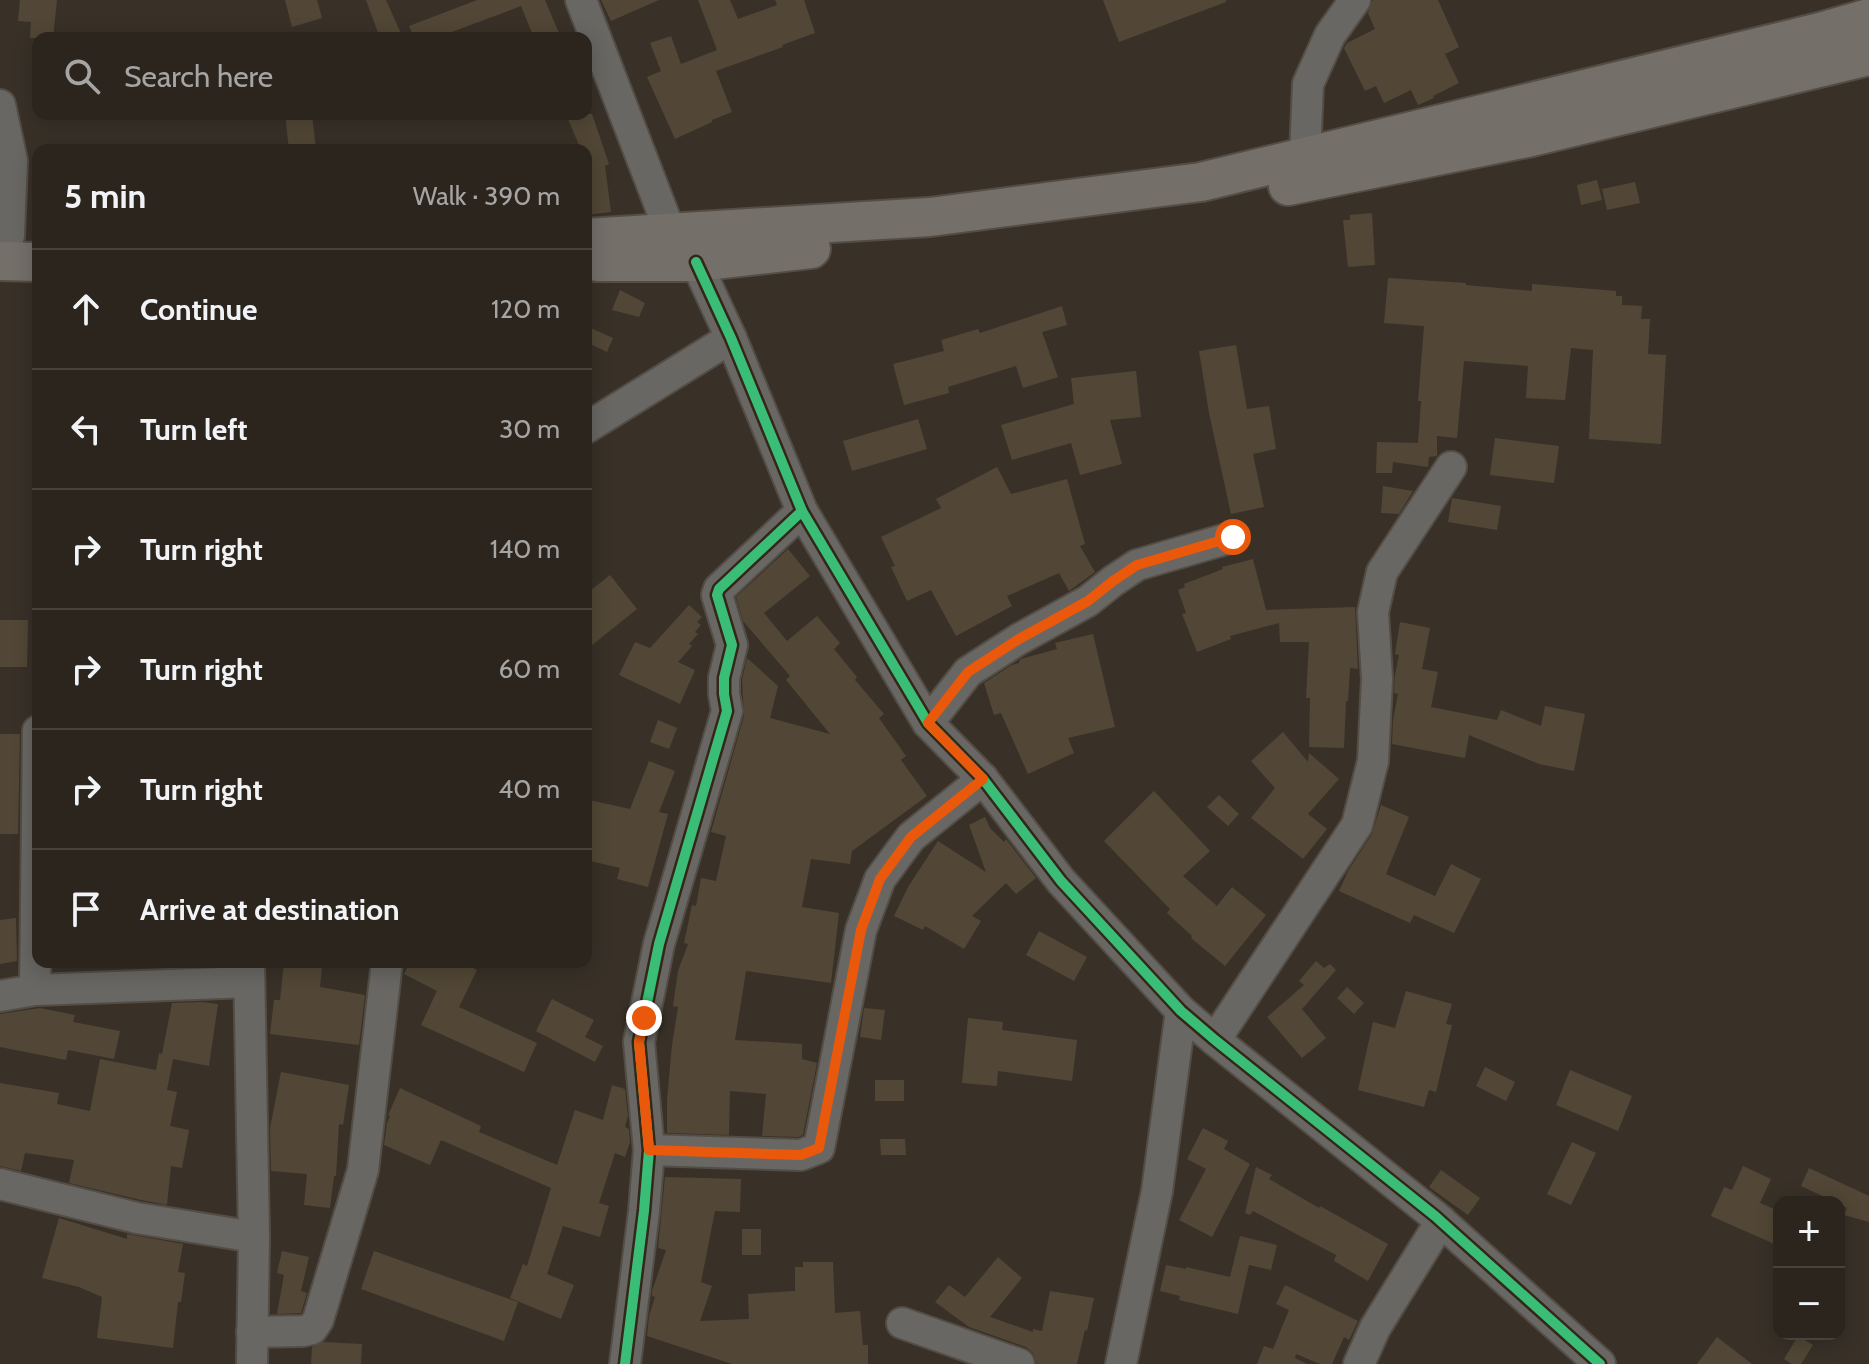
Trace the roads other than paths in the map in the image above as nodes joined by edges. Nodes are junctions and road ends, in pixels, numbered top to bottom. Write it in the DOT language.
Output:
graph roads {
  1 [pos="581,0"];
  2 [pos="1355,0"];
  3 [pos="1869,18"];
  4 [pos="1869,56"];
  5 [pos="0,105"];
  6 [pos="1305,156"];
  7 [pos="671,234"];
  8 [pos="592,238"];
  9 [pos="12,243"];
  10 [pos="32,258"];
  11 [pos="592,262"];
  12 [pos="696,262"];
  13 [pos="731,338"];
  14 [pos="592,424"];
  15 [pos="1451,467"];
  16 [pos="802,511"];
  17 [pos="1233,537"];
  18 [pos="928,723"];
  19 [pos="983,779"];
  20 [pos="35,968"];
  21 [pos="386,968"];
  22 [pos="249,972"];
  23 [pos="35,990"];
  24 [pos="0,996"];
  25 [pos="1181,1011"];
  26 [pos="1215,1040"];
  27 [pos="649,1150"];
  28 [pos="0,1184"];
  29 [pos="1441,1221"];
  30 [pos="254,1237"];
  31 [pos="902,1323"];
  32 [pos="252,1332"];
  33 [pos="252,1364"];
  34 [pos="625,1364"];
  35 [pos="1019,1364"];
  36 [pos="1121,1364"];
  37 [pos="1359,1364"];
  38 [pos="1600,1364"];
  1 -- 7 [label="street"];
  2 -- 6 [label="street"];
  3 -- 6 [label="main road"];
  4 -- 12 [label="main road"];
  5 -- 9 [label="street"];
  6 -- 7 [label="main road"];
  7 -- 8 [label="main road"];
  9 -- 10 [label="main road"];
  11 -- 12 [label="main road"];
  12 -- 13 [label="street"];
  13 -- 14 [label="street"];
  13 -- 16 [label="street"];
  15 -- 26 [label="street"];
  16 -- 18 [label="street"];
  16 -- 27 [label="street"];
  17 -- 18 [label="street"];
  18 -- 19 [label="street"];
  19 -- 25 [label="street"];
  19 -- 27 [label="street"];
  20 -- 23 [label="street"];
  21 -- 32 [label="street"];
  22 -- 23 [label="street"];
  22 -- 30 [label="street"];
  23 -- 24 [label="street"];
  25 -- 26 [label="street"];
  25 -- 36 [label="street"];
  26 -- 29 [label="street"];
  27 -- 34 [label="street"];
  28 -- 30 [label="street"];
  29 -- 37 [label="street"];
  29 -- 38 [label="street"];
  30 -- 32 [label="street"];
  31 -- 35 [label="street"];
  32 -- 33 [label="street"];
}
